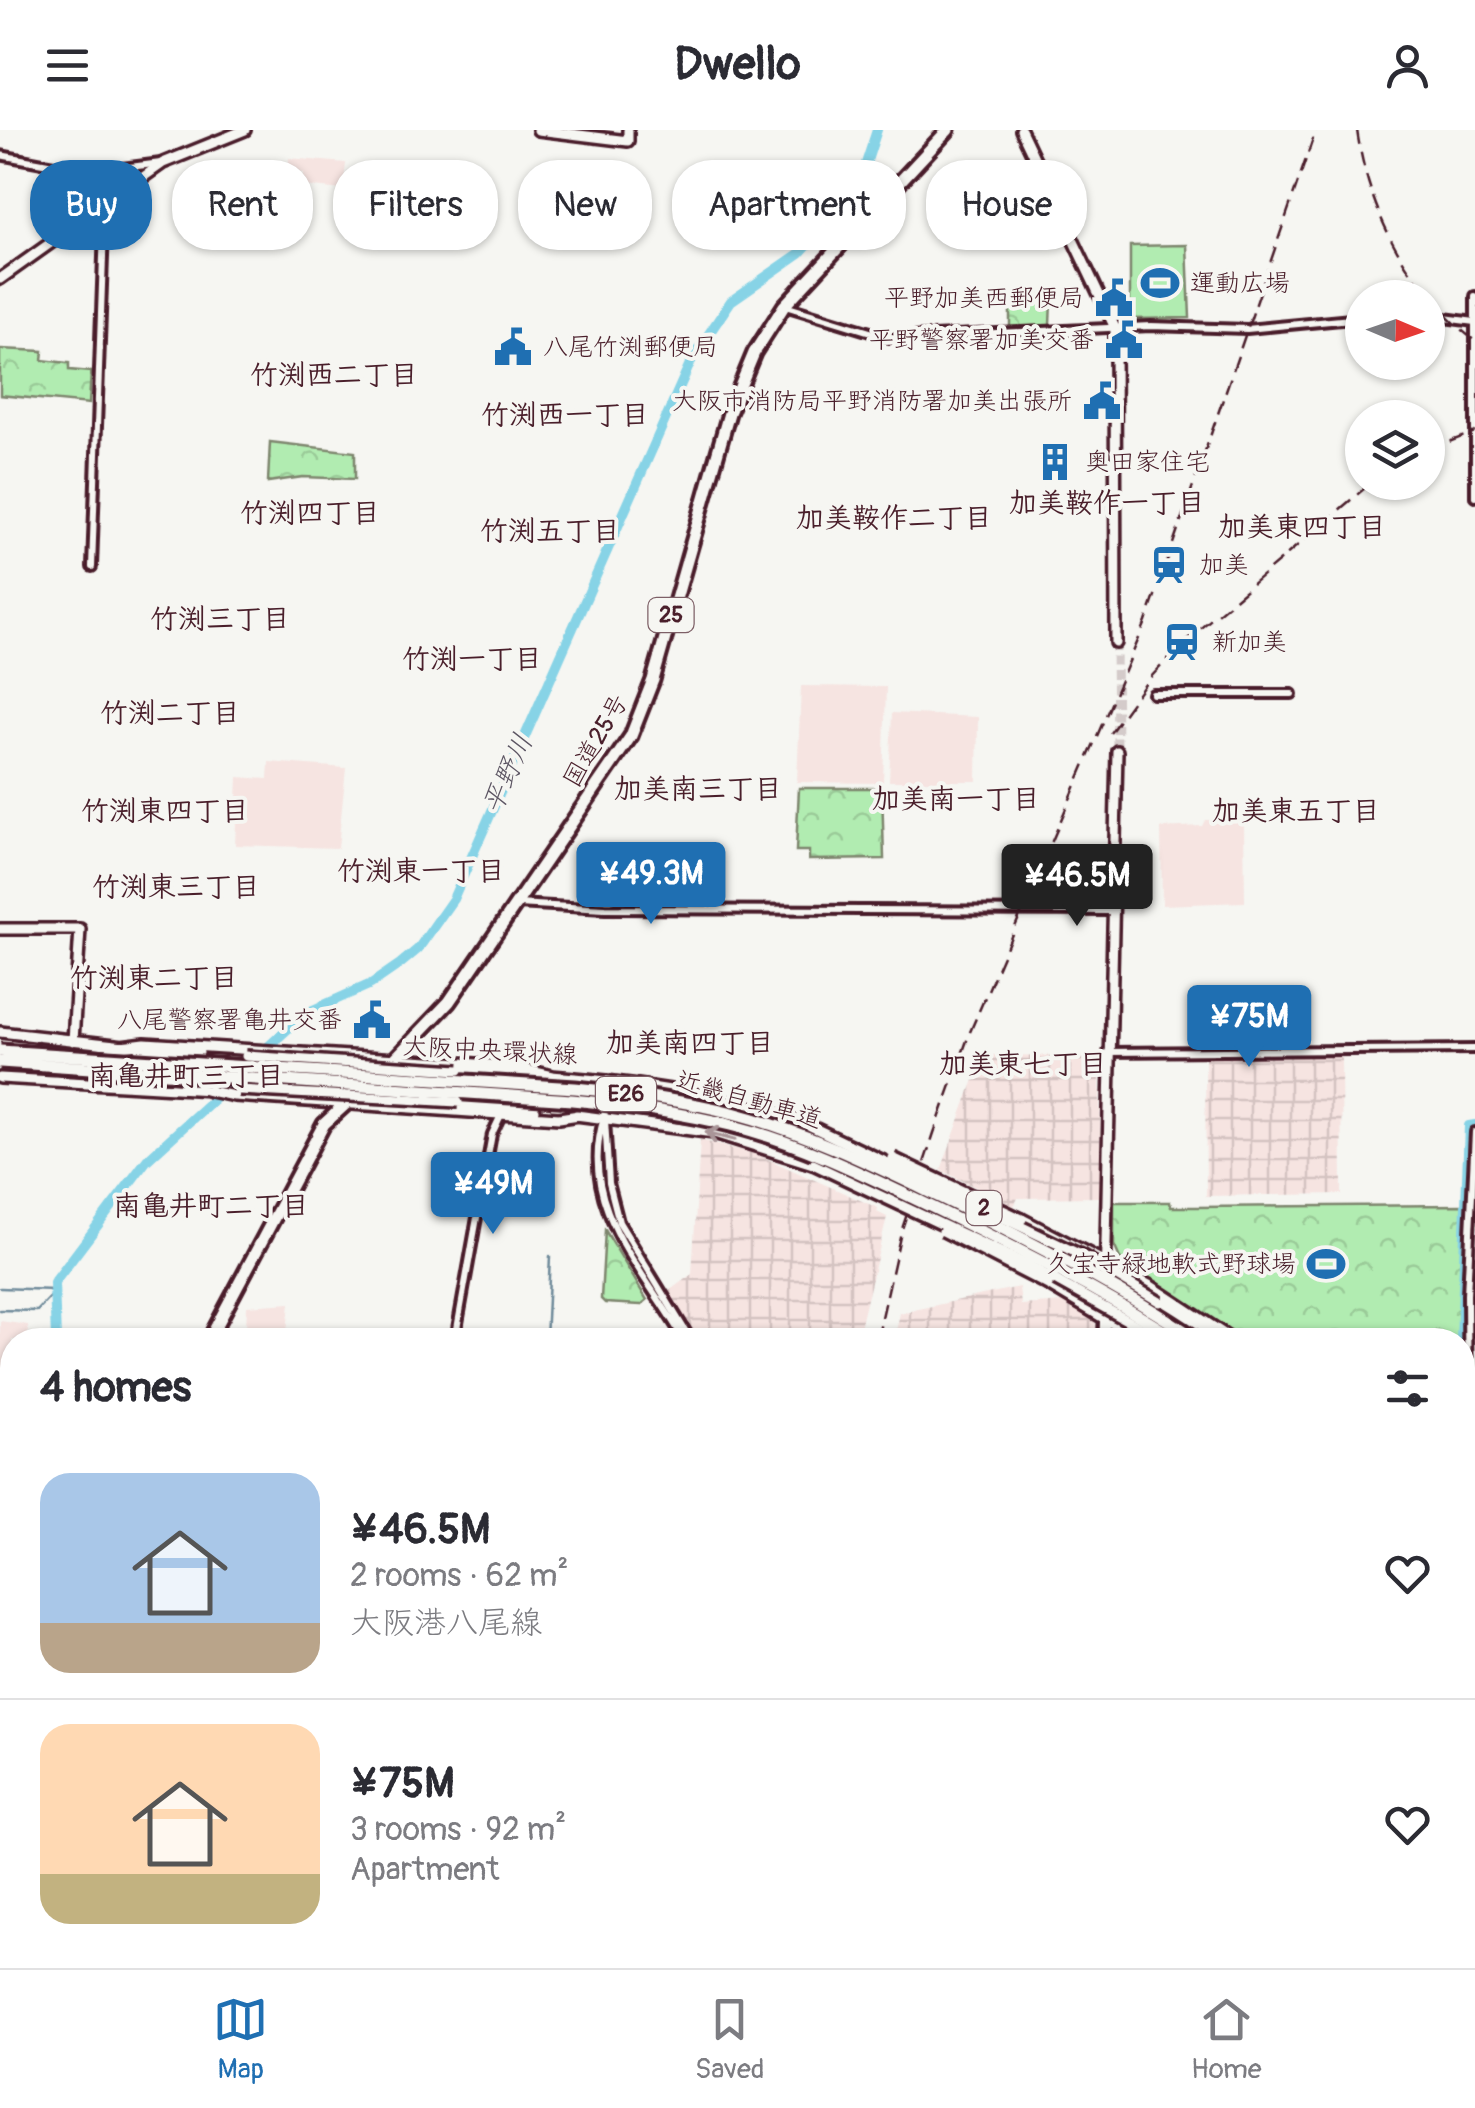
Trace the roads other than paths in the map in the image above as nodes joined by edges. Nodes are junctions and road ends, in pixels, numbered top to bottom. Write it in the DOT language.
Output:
graph roads {
  1 [pos="246,130"];
  2 [pos="538,130"];
  3 [pos="948,130"];
  4 [pos="1022,130"];
  5 [pos="626,135"];
  6 [pos="0,156"];
  7 [pos="30,161"];
  8 [pos="163,162"];
  9 [pos="152,164"];
  10 [pos="152,170"];
  11 [pos="41,250"];
  12 [pos="104,250"];
  13 [pos="0,279"];
  14 [pos="1475,296"];
  15 [pos="784,306"];
  16 [pos="1345,320"];
  17 [pos="1445,320"];
  18 [pos="1475,326"];
  19 [pos="1114,328"];
  20 [pos="1475,497"];
  21 [pos="92,567"];
  22 [pos="1116,643"];
  23 [pos="1153,694"];
  24 [pos="1292,694"];
  25 [pos="1116,751"];
  26 [pos="518,904"];
  27 [pos="1112,912"];
  28 [pos="0,928"];
  29 [pos="0,1032"];
  30 [pos="419,1038"];
  31 [pos="73,1040"];
  32 [pos="121,1046"];
  33 [pos="1475,1050"];
  34 [pos="0,1051"];
  35 [pos="1107,1052"];
  36 [pos="342,1056"];
  37 [pos="398,1058"];
  38 [pos="432,1060"];
  39 [pos="0,1062"];
  40 [pos="554,1076"];
  41 [pos="0,1078"];
  42 [pos="604,1078"];
  43 [pos="372,1080"];
  44 [pos="206,1090"];
  45 [pos="310,1102"];
  46 [pos="342,1104"];
  47 [pos="407,1108"];
  48 [pos="502,1114"];
  49 [pos="579,1115"];
  50 [pos="604,1117"];
  51 [pos="324,1124"];
  52 [pos="1475,1132"];
  53 [pos="862,1148"];
  54 [pos="851,1180"];
  55 [pos="1106,1261"];
  56 [pos="1105,1316"];
  57 [pos="214,1328"];
  58 [pos="457,1328"];
  59 [pos="676,1328"];
  60 [pos="685,1328"];
  61 [pos="1104,1328"];
  62 [pos="1122,1328"];
  63 [pos="1139,1328"];
  64 [pos="1158,1328"];
  65 [pos="1178,1328"];
  66 [pos="1200,1328"];
  67 [pos="1214,1328"];
  68 [pos="1467,1328"];
  1 -- 8 [label="main road"];
  2 -- 5 [label="main road"];
  3 -- 15 [label="highway, 国道25号 / 25"];
  4 -- 19 [label="main road"];
  6 -- 7 [label="street"];
  8 -- 9 [label="street"];
  8 -- 10 [label="main road"];
  11 -- 13 [label="main road"];
  12 -- 21 [label="street"];
  14 -- 18 [label="street"];
  15 -- 19 [label="street"];
  15 -- 26 [label="highway, 国道25号 / 25"];
  16 -- 19 [label="street"];
  17 -- 18 [label="street"];
  18 -- 20 [label="street"];
  19 -- 22 [label="main road"];
  23 -- 24 [label="street"];
  25 -- 27 [label="main road"];
  26 -- 27 [label="street"];
  26 -- 30 [label="highway, 国道25号 / 25"];
  27 -- 35 [label="main road"];
  28 -- 31 [label="main road"];
  29 -- 31 [label="main road, 大阪中央環状線 / 2"];
  30 -- 37 [label="highway, 国道25号 / 25"];
  30 -- 38 [label="main road"];
  31 -- 32 [label="main road, 大阪中央環状線 / 2"];
  32 -- 36 [label="main road, bridge"];
  32 -- 40 [label="main road, 大阪中央環状線 / 2, bridge"];
  33 -- 35 [label="street"];
  34 -- 65 [label="highway, 近畿自動車道 / E26, bridge"];
  35 -- 55 [label="main road"];
  36 -- 37 [label="main road"];
  36 -- 43 [label="main road"];
  37 -- 38 [label="main road"];
  37 -- 43 [label="highway, 国道25号 / 25"];
  38 -- 40 [label="main road"];
  39 -- 64 [label="highway, 近畿自動車道 / E26, bridge"];
  40 -- 42 [label="main road, 大阪中央環状線 / 2"];
  41 -- 44 [label="main road, 2"];
  42 -- 50 [label="street"];
  42 -- 53 [label="main road, 大阪中央環状線 / 2, bridge"];
  43 -- 46 [label="highway, 国道25号 / 25"];
  43 -- 47 [label="main road"];
  44 -- 45 [label="main road, 2"];
  44 -- 49 [label="main road, 2, bridge"];
  45 -- 46 [label="main road, 2"];
  45 -- 51 [label="main road"];
  46 -- 47 [label="main road, 2"];
  46 -- 51 [label="highway, 国道25号 / 25"];
  47 -- 48 [label="main road, 2"];
  48 -- 49 [label="main road, 2"];
  48 -- 58 [label="street"];
  49 -- 50 [label="main road, 2"];
  54 -- 50 [label="main road, 2, one-way, bridge"];
  50 -- 59 [label="street"];
  50 -- 60 [label="street"];
  51 -- 57 [label="highway, 国道25号 / 25"];
  52 -- 68 [label="street"];
  53 -- 55 [label="main road, 2, bridge"];
  53 -- 66 [label="main road, 大阪中央環状線 / 2, bridge"];
  54 -- 56 [label="main road, 2, bridge"];
  54 -- 63 [label="main road, 2, bridge"];
  55 -- 56 [label="main road"];
  55 -- 67 [label="main road, 2"];
  56 -- 61 [label="main road"];
  56 -- 62 [label="main road, 2"];
}
